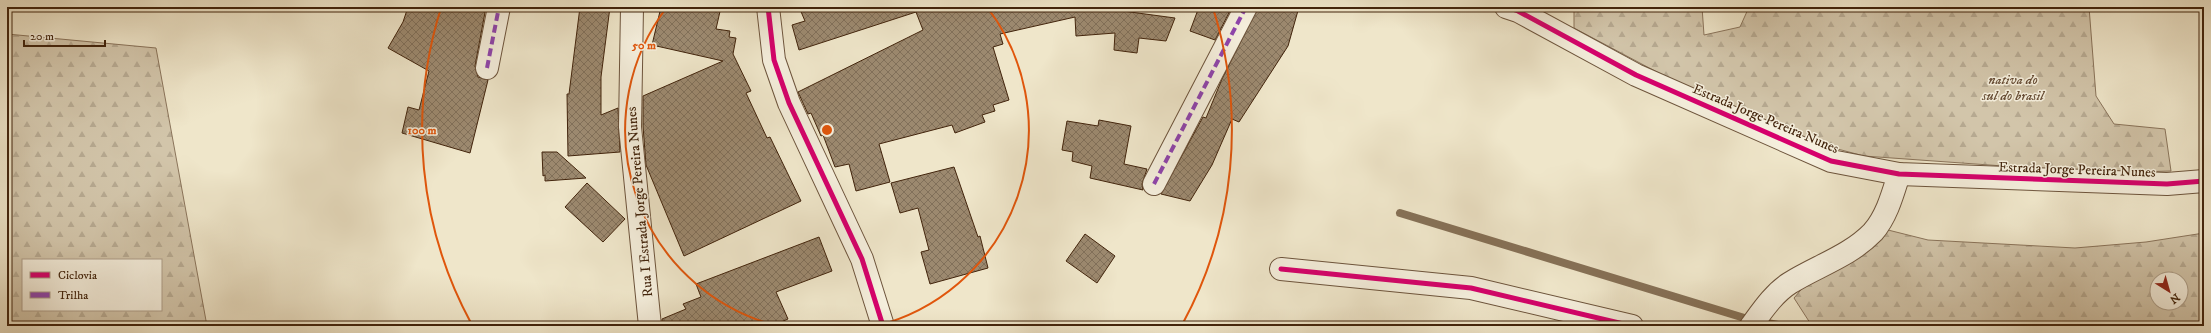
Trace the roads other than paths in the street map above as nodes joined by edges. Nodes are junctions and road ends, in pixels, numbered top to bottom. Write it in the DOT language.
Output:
graph roads {
  1 [pos="499,7"];
  2 [pos="632,7"];
  3 [pos="768,7"];
  4 [pos="1246,7"];
  5 [pos="1506,7"];
  6 [pos="487,68"];
  7 [pos="1900,174"];
  8 [pos="2204,181"];
  9 [pos="1154,184"];
  10 [pos="1281,269"];
  11 [pos="650,326"];
  12 [pos="884,326"];
  13 [pos="1632,326"];
  14 [pos="1752,326"];
  1 -- 6 [label="street"];
  2 -- 11 [label="street, Rua I Estrada Jorge Pereira Nunes"];
  3 -- 12 [label="street"];
  4 -- 9 [label="street"];
  5 -- 7 [label="street, Estrada Jorge Pereira Nunes"];
  7 -- 8 [label="street, Estrada Jorge Pereira Nunes"];
  7 -- 14 [label="street"];
  10 -- 13 [label="street"];
}
